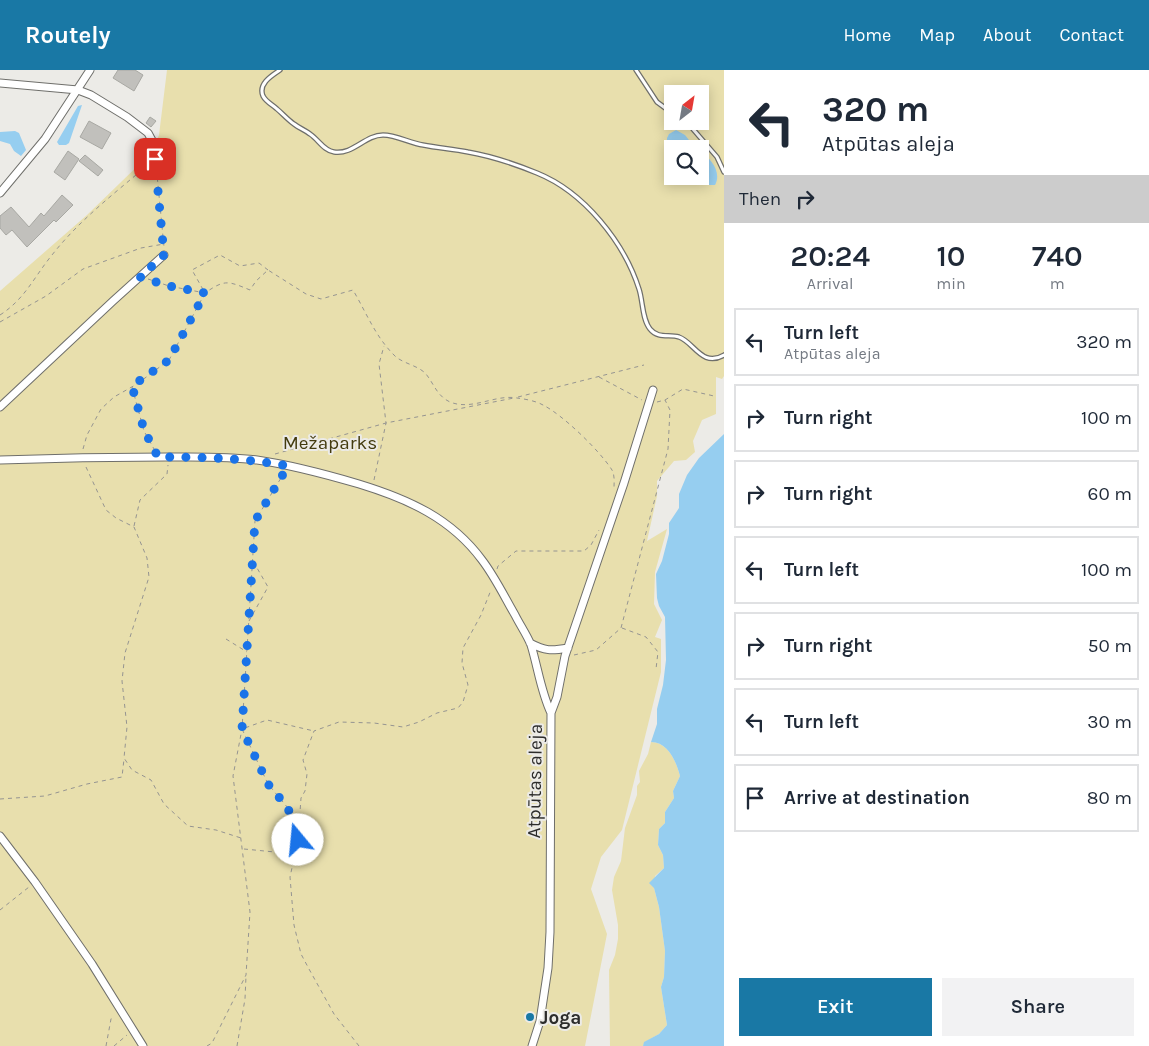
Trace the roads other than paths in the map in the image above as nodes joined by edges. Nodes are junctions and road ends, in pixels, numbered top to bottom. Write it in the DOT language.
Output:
graph roads {
  1 [pos="90,70"];
  2 [pos="280,70"];
  3 [pos="636,70"];
  4 [pos="0,83"];
  5 [pos="78,90"];
  6 [pos="664,107"];
  7 [pos="694,130"];
  8 [pos="155,146"];
  9 [pos="724,172"];
  10 [pos="0,193"];
  11 [pos="164,255"];
  12 [pos="724,355"];
  13 [pos="653,390"];
  14 [pos="0,407"];
  15 [pos="0,460"];
  16 [pos="530,643"];
  17 [pos="568,648"];
  18 [pos="551,714"];
  19 [pos="0,836"];
  20 [pos="143,1046"];
  21 [pos="532,1046"];
  1 -- 5 [label="street"];
  2 -- 12 [label="lane"];
  3 -- 6 [label="lane"];
  4 -- 5 [label="street"];
  5 -- 8 [label="street"];
  5 -- 10 [label="street"];
  7 -- 9 [label="lane"];
  11 -- 14 [label="street"];
  13 -- 17 [label="street"];
  15 -- 16 [label="street, Atpūtas aleja"];
  16 -- 17 [label="street"];
  16 -- 18 [label="street, Atpūtas aleja"];
  17 -- 18 [label="street"];
  18 -- 21 [label="street, Atpūtas aleja"];
  19 -- 20 [label="street"];
}
